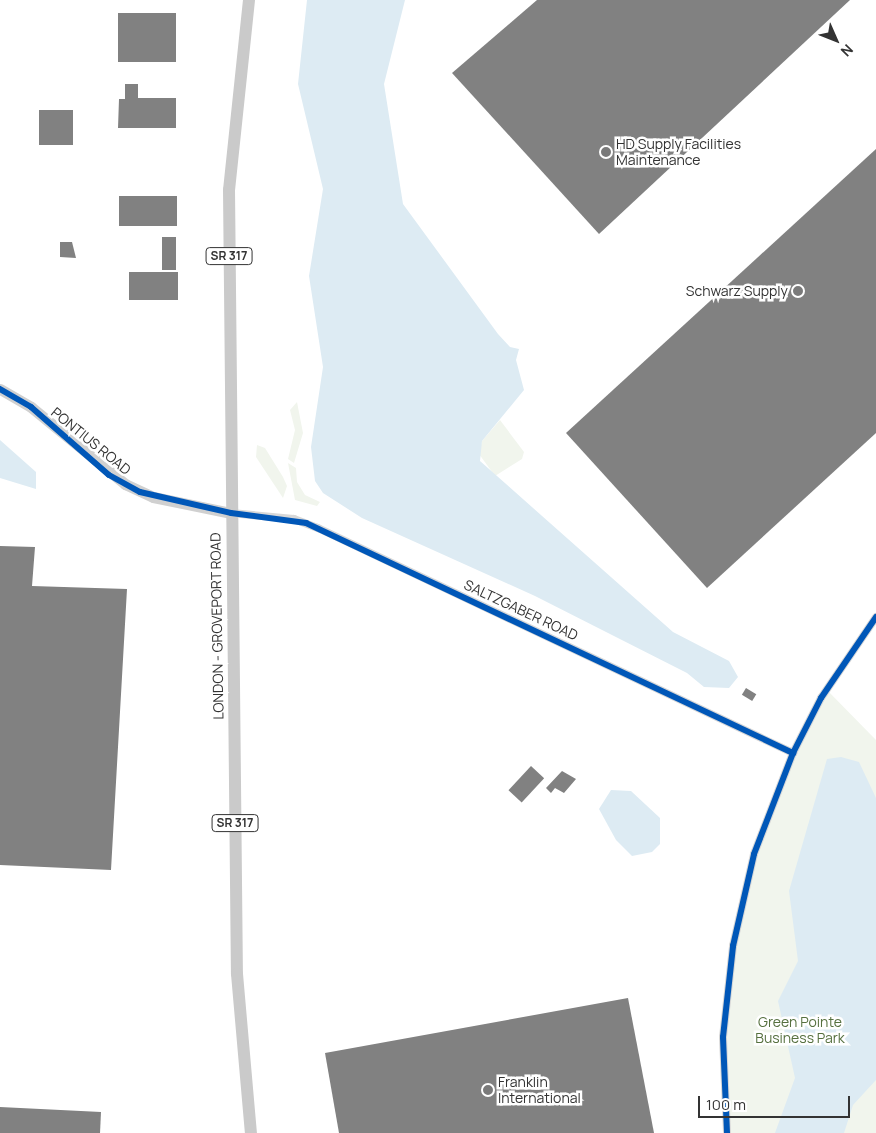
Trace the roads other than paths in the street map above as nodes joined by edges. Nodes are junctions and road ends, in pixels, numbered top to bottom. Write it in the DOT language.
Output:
graph roads {
  1 [pos="249,0"];
  2 [pos="0,389"];
  3 [pos="231,513"];
  4 [pos="876,616"];
  5 [pos="793,753"];
  6 [pos="251,1133"];
  7 [pos="727,1133"];
  1 -- 3 [label="main road, LONDON - GROVEPORT ROAD / SR 317"];
  2 -- 3 [label="street, PONTIUS ROAD"];
  3 -- 5 [label="street, SALTZGABER ROAD"];
  3 -- 6 [label="main road, LONDON - GROVEPORT ROAD / SR 317"];
  4 -- 5 [label="street"];
  5 -- 7 [label="street"];
}
